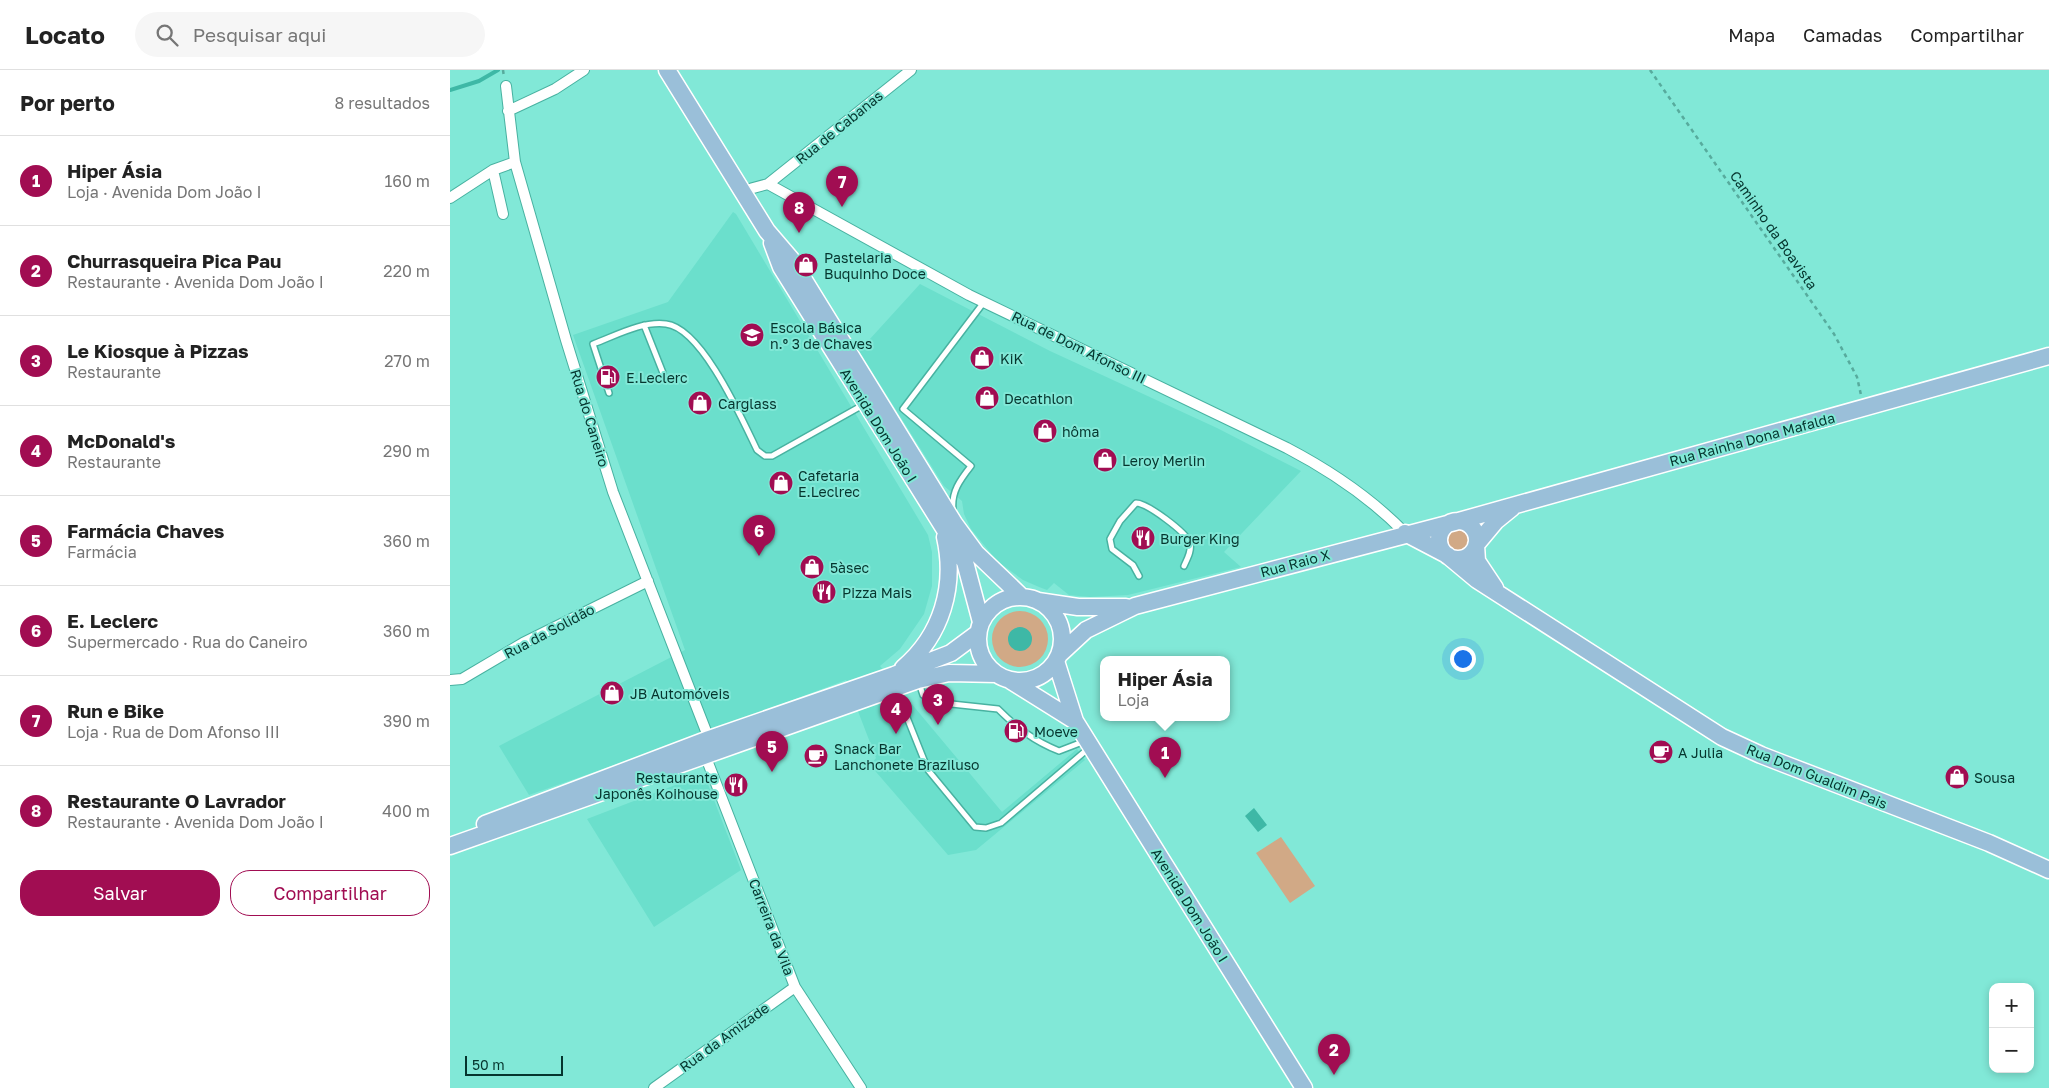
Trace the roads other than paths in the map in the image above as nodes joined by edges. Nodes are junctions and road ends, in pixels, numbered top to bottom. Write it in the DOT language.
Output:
graph roads {
  1 [pos="584,70"];
  2 [pos="667,70"];
  3 [pos="911,70"];
  4 [pos="506,86"];
  5 [pos="508,111"];
  6 [pos="515,162"];
  7 [pos="493,170"];
  8 [pos="768,184"];
  9 [pos="742,191"];
  10 [pos="450,198"];
  11 [pos="503,214"];
  12 [pos="767,231"];
  13 [pos="984,302"];
  14 [pos="644,325"];
  15 [pos="2049,356"];
  16 [pos="662,374"];
  17 [pos="609,393"];
  18 [pos="866,403"];
  19 [pos="1518,503"];
  20 [pos="1455,522"];
  21 [pos="949,527"];
  22 [pos="1405,533"];
  23 [pos="1476,545"];
  24 [pos="1447,556"];
  25 [pos="1184,566"];
  26 [pos="1140,576"];
  27 [pos="648,581"];
  28 [pos="1497,591"];
  29 [pos="1030,599"];
  30 [pos="1135,606"];
  31 [pos="980,628"];
  32 [pos="1057,658"];
  33 [pos="1003,677"];
  34 [pos="450,680"];
  35 [pos="918,680"];
  36 [pos="894,682"];
  37 [pos="1075,721"];
  38 [pos="1089,743"];
  39 [pos="709,749"];
  40 [pos="450,842"];
  41 [pos="450,846"];
  42 [pos="2049,870"];
  43 [pos="795,987"];
  44 [pos="654,1088"];
  45 [pos="861,1088"];
  46 [pos="1304,1088"];
  1 -- 5 [label="street"];
  2 -- 9 [label="main road, Avenida Dom João I"];
  3 -- 8 [label="street, Rua de Cabanas"];
  4 -- 5 [label="street, Rua do Caneiro"];
  5 -- 6 [label="street, Rua do Caneiro"];
  6 -- 7 [label="street"];
  6 -- 27 [label="street, Rua do Caneiro"];
  7 -- 10 [label="street"];
  7 -- 11 [label="street"];
  8 -- 9 [label="street"];
  8 -- 13 [label="street, Rua de Dom Afonso III"];
  9 -- 12 [label="main road, Avenida Dom João I"];
  12 -- 18 [label="main road, Avenida Dom João I"];
  12 -- 21 [label="main road, Avenida Dom João I"];
  13 -- 21 [label="lane"];
  13 -- 22 [label="street, Rua de Dom Afonso III"];
  14 -- 16 [label="lane"];
  14 -- 17 [label="lane"];
  14 -- 18 [label="lane"];
  15 -- 19 [label="main road, Rua Rainha Dona Mafalda"];
  18 -- 21 [label="main road, Avenida Dom João I"];
  19 -- 20 [label="main road, Rua Rainha Dona Mafalda"];
  19 -- 23 [label="main road"];
  20 -- 22 [label="main road, Rua Raio X"];
  20 -- 23 [label="main road"];
  20 -- 24 [label="main road"];
  21 -- 29 [label="main road, Avenida Dom João I"];
  21 -- 31 [label="main road, Avenida Dom João I"];
  21 -- 36 [label="main road"];
  22 -- 24 [label="main road, Rua Dom Gualdim Pais"];
  22 -- 30 [label="main road, Rua Raio X"];
  23 -- 24 [label="main road"];
  23 -- 28 [label="main road, Rua Dom Gualdim Pais"];
  24 -- 28 [label="main road, Rua Dom Gualdim Pais"];
  25 -- 26 [label="lane"];
  27 -- 34 [label="street, Rua da Solidão"];
  27 -- 39 [label="street, Rua do Caneiro"];
  28 -- 42 [label="main road, Rua Dom Gualdim Pais"];
  29 -- 30 [label="main road, Rua Raio X"];
  29 -- 31 [label="main road"];
  29 -- 32 [label="main road"];
  30 -- 32 [label="main road, Rua Raio X"];
  31 -- 33 [label="main road"];
  31 -- 36 [label="main road"];
  32 -- 33 [label="main road"];
  32 -- 37 [label="main road, Avenida Dom João I"];
  33 -- 35 [label="main road"];
  33 -- 37 [label="main road, Avenida Dom João I"];
  35 -- 36 [label="main road"];
  35 -- 38 [label="lane"];
  36 -- 38 [label="lane"];
  36 -- 39 [label="main road"];
  37 -- 38 [label="main road, Avenida Dom João I"];
  38 -- 46 [label="main road, Avenida Dom João I"];
  39 -- 40 [label="main road"];
  39 -- 41 [label="main road"];
  39 -- 43 [label="street, Carreira da Vila"];
  43 -- 44 [label="street, Rua da Amizade"];
  43 -- 45 [label="street, Carreira da Vila"];
}
